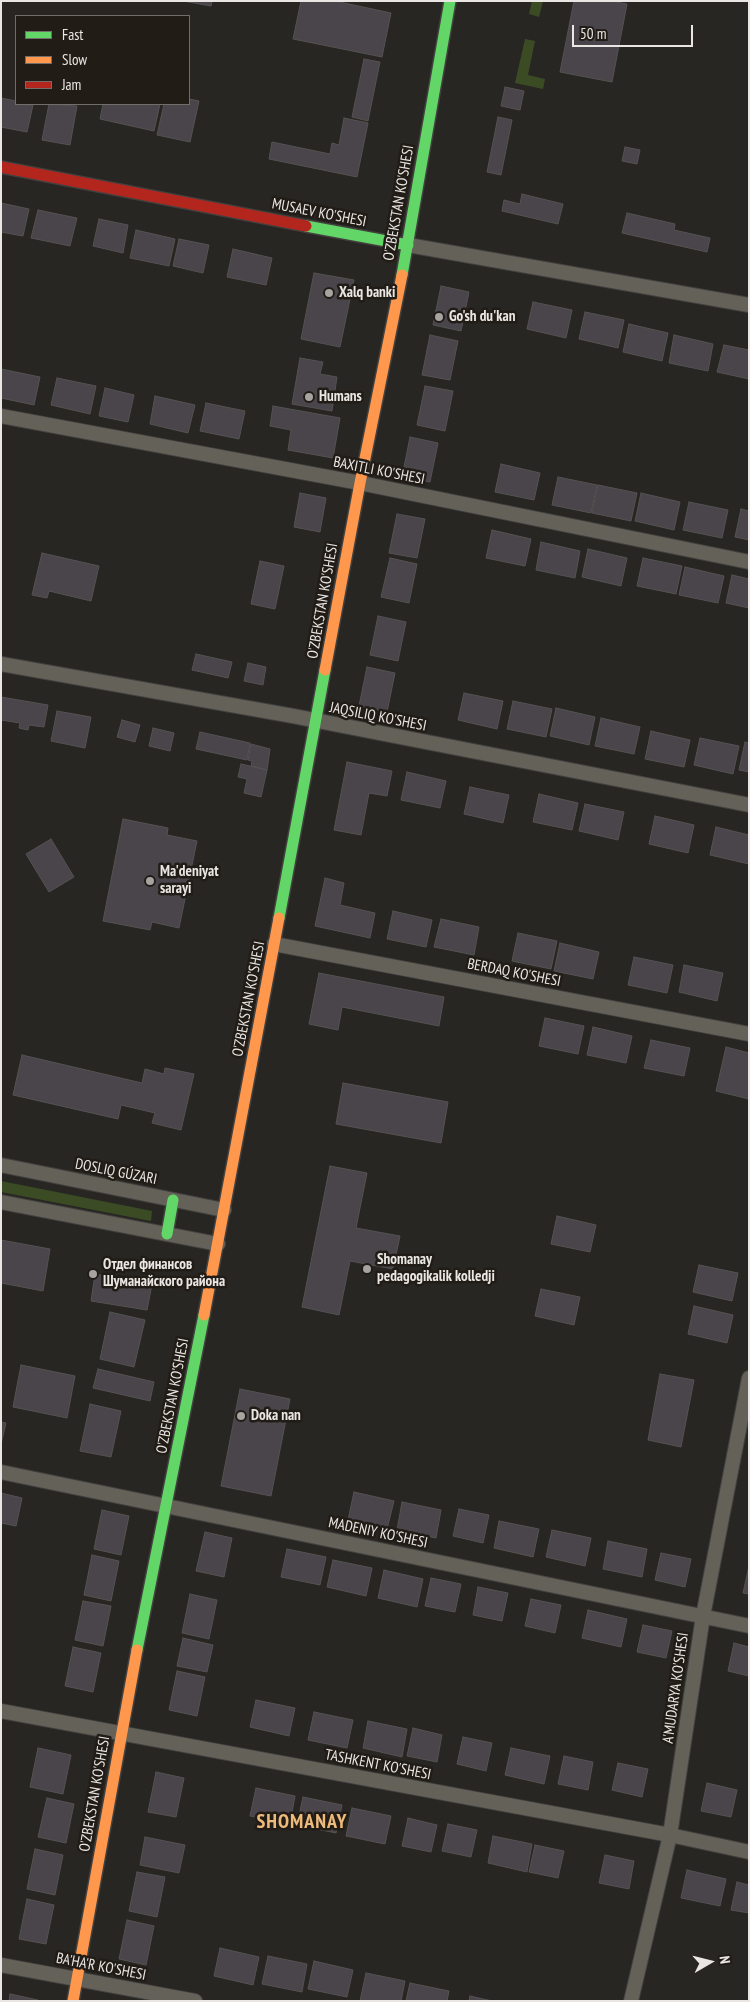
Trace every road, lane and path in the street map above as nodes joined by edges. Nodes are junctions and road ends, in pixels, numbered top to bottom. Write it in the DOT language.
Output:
graph roads {
  1 [pos="450,1"];
  2 [pos="1,167"];
  3 [pos="408,245"];
  4 [pos="749,305"];
  5 [pos="1,416"];
  6 [pos="360,483"];
  7 [pos="749,562"];
  8 [pos="1,664"];
  9 [pos="316,722"];
  10 [pos="749,805"];
  11 [pos="274,944"];
  12 [pos="749,1034"];
  13 [pos="1,1166"];
  14 [pos="173,1200"];
  15 [pos="1,1202"];
  16 [pos="224,1210"];
  17 [pos="167,1234"];
  18 [pos="218,1244"];
  19 [pos="749,1378"];
  20 [pos="1,1472"];
  21 [pos="166,1506"];
  22 [pos="703,1616"];
  23 [pos="749,1626"];
  24 [pos="1,1711"];
  25 [pos="121,1733"];
  26 [pos="670,1835"];
  27 [pos="749,1852"];
  28 [pos="1,1965"];
  29 [pos="77,1979"];
  30 [pos="73,2001"];
  31 [pos="195,2001"];
  32 [pos="631,2001"];
  1 -- 3 [label="main road, O'ZBEKSTAN KO'SHESI"];
  2 -- 3 [label="main road, MUSAEV KO'SHESI"];
  3 -- 4 [label="street, MUSAEV KO'SHESI"];
  3 -- 6 [label="main road, O'ZBEKSTAN KO'SHESI"];
  5 -- 6 [label="street, BAXITLI KO'SHESI"];
  6 -- 7 [label="street, BAXITLI KO'SHESI"];
  6 -- 9 [label="main road, O'ZBEKSTAN KO'SHESI"];
  8 -- 9 [label="street, JAQSILIQ KO'SHESI"];
  9 -- 10 [label="street, JAQSILIQ KO'SHESI"];
  9 -- 11 [label="main road, O'ZBEKSTAN KO'SHESI"];
  11 -- 12 [label="street, BERDAQ KO'SHESI"];
  11 -- 16 [label="main road, O'ZBEKSTAN KO'SHESI"];
  13 -- 14 [label="street"];
  14 -- 16 [label="street"];
  14 -- 17 [label="main road"];
  15 -- 17 [label="street"];
  16 -- 18 [label="main road, O'ZBEKSTAN KO'SHESI"];
  17 -- 18 [label="street"];
  18 -- 21 [label="main road, O'ZBEKSTAN KO'SHESI"];
  19 -- 22 [label="street, A'MUDARYA KO'SHESI"];
  20 -- 21 [label="street, MADENIY KO'SHESI"];
  21 -- 22 [label="street, MADENIY KO'SHESI"];
  21 -- 25 [label="main road, O'ZBEKSTAN KO'SHESI"];
  22 -- 23 [label="street, MADENIY KO'SHESI"];
  22 -- 26 [label="street, A'MUDARYA KO'SHESI"];
  24 -- 25 [label="street, TASHKENT KO'SHESI"];
  25 -- 26 [label="street, TASHKENT KO'SHESI"];
  25 -- 29 [label="main road, O'ZBEKSTAN KO'SHESI"];
  26 -- 27 [label="street, TASHKENT KO'SHESI"];
  26 -- 32 [label="street, A'MUDARYA KO'SHESI"];
  28 -- 29 [label="street, BA'HA'R KO'SHESI"];
  29 -- 30 [label="main road, O'ZBEKSTAN KO'SHESI"];
  29 -- 31 [label="street, BA'HA'R KO'SHESI"];
}
